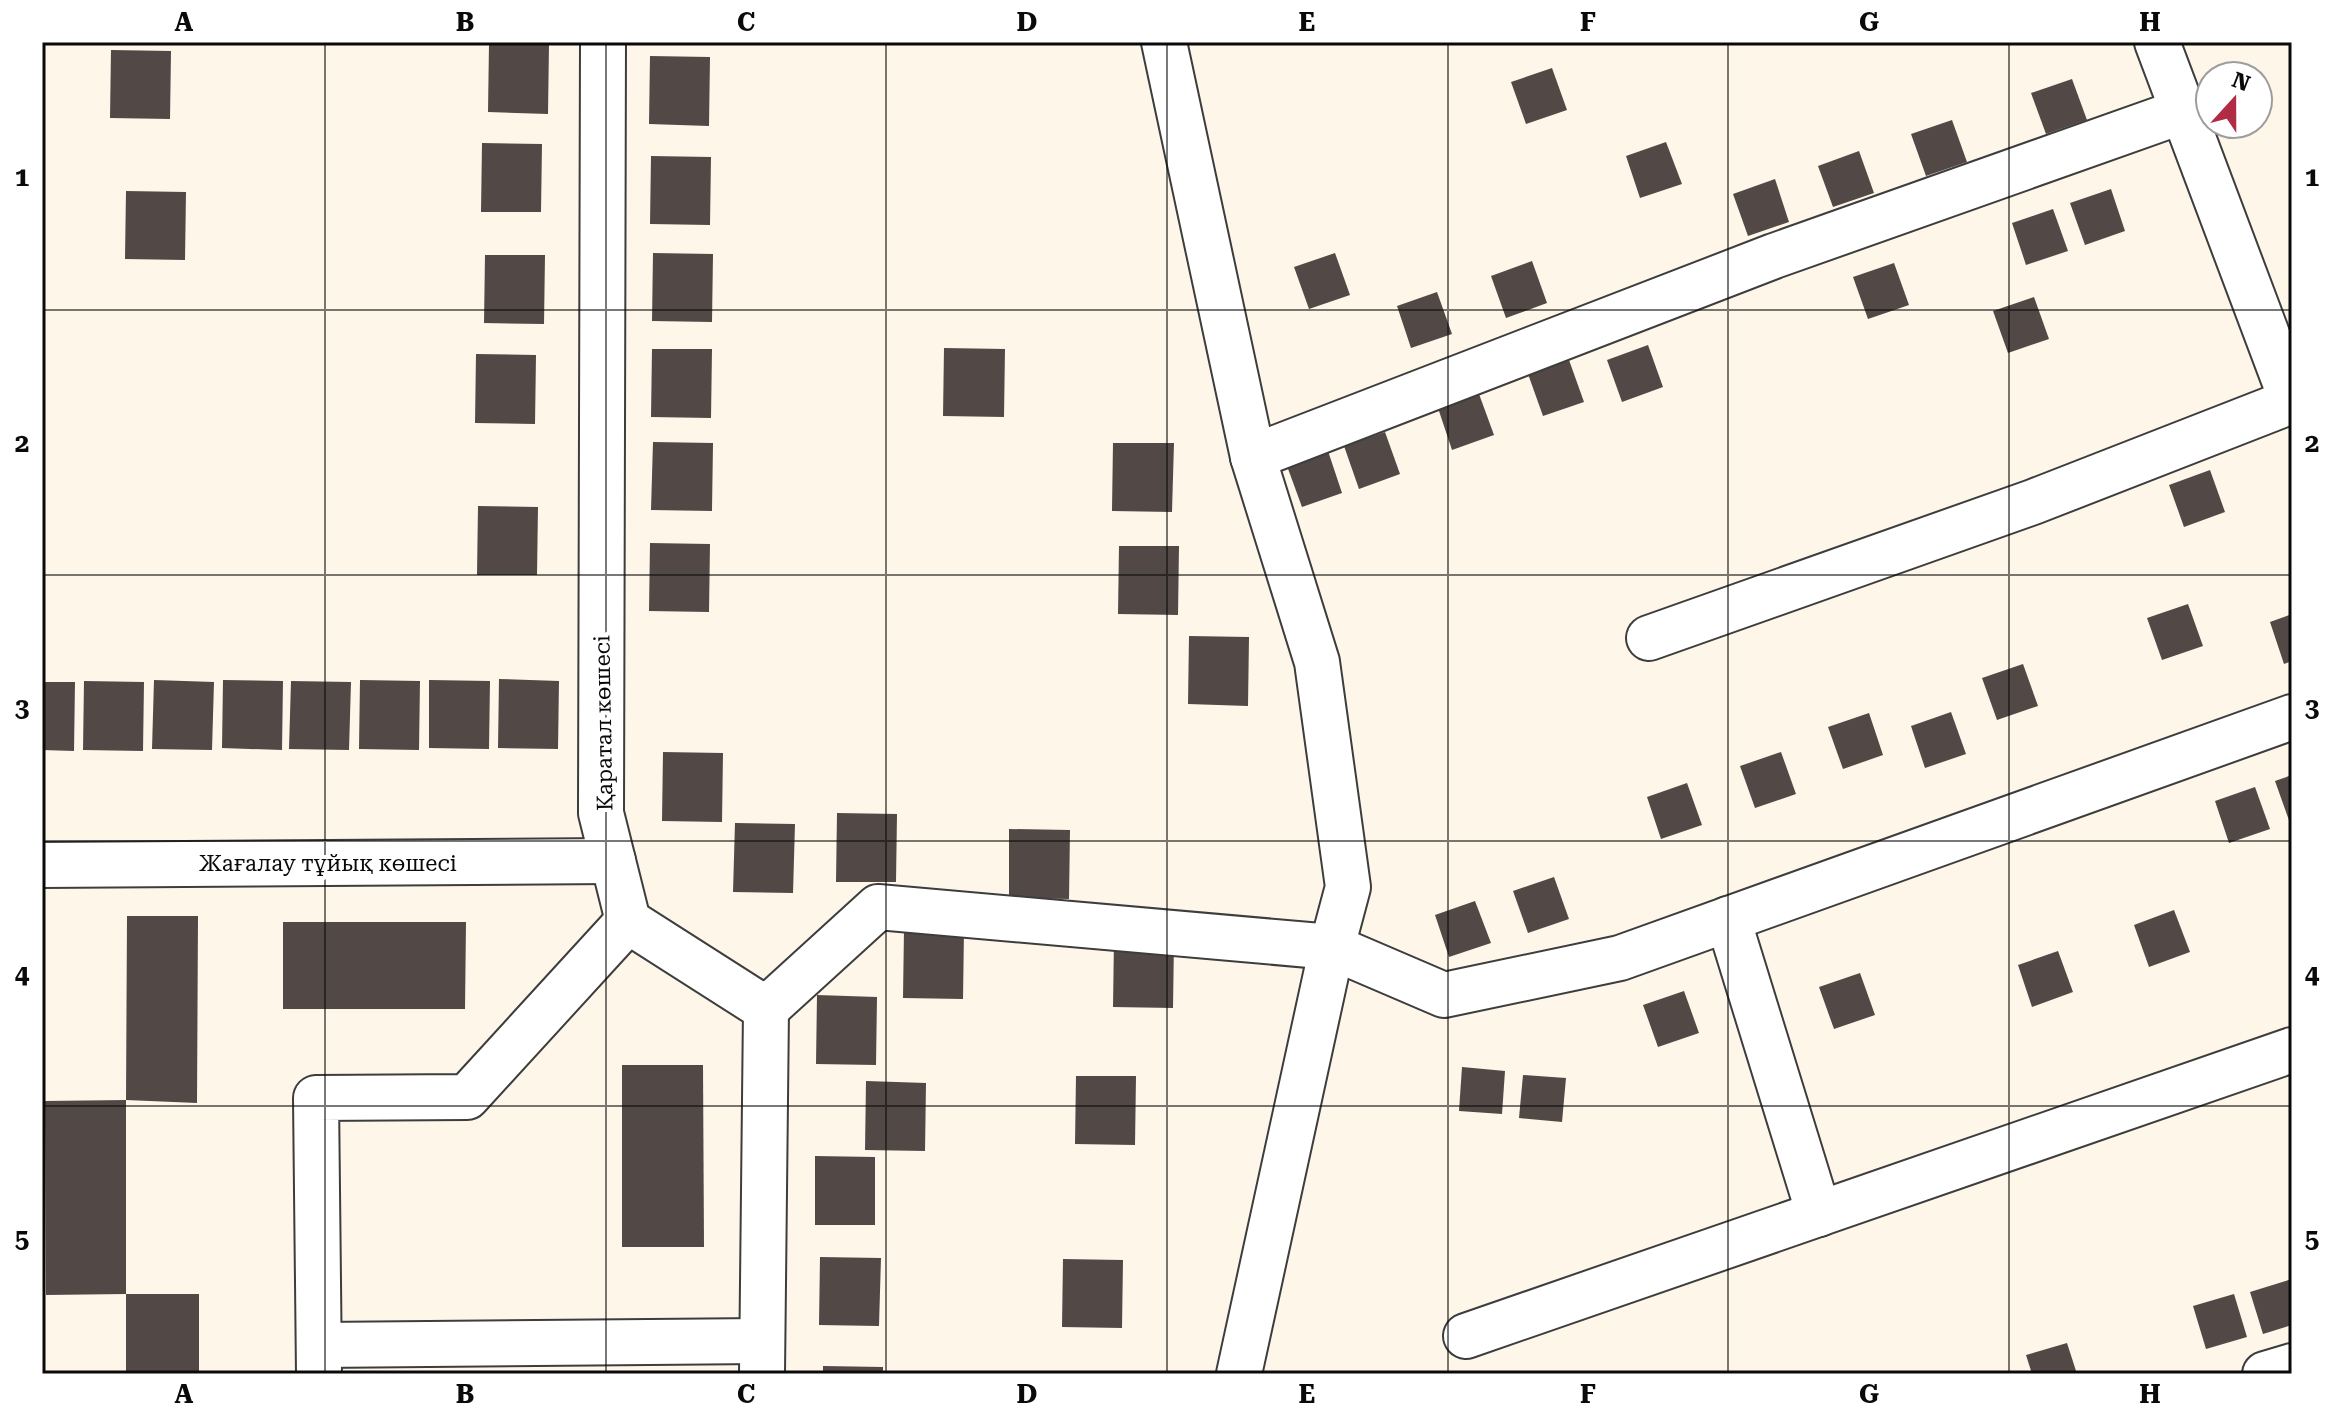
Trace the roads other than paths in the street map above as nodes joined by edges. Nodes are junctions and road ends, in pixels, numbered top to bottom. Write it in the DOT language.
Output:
graph roads {
  1 [pos="603,42"];
  2 [pos="1164,42"];
  3 [pos="2157,42"];
  4 [pos="2183,111"];
  5 [pos="2292,401"];
  6 [pos="1253,457"];
  7 [pos="1649,638"];
  8 [pos="2292,717"];
  9 [pos="613,861"];
  10 [pos="42,865"];
  11 [pos="1728,919"];
  12 [pos="628,921"];
  13 [pos="1332,947"];
  14 [pos="766,1009"];
  15 [pos="2292,1050"];
  16 [pos="1819,1214"];
  17 [pos="1466,1336"];
  18 [pos="762,1357"];
  19 [pos="319,1360"];
  20 [pos="2292,1366"];
  21 [pos="1239,1374"];
  22 [pos="2265,1374"];
  1 -- 9 [label="street, Қаратал көшесі"];
  2 -- 6 [label="street"];
  3 -- 4 [label="street"];
  4 -- 5 [label="street"];
  4 -- 6 [label="street"];
  5 -- 7 [label="street"];
  6 -- 13 [label="street"];
  8 -- 11 [label="street"];
  9 -- 10 [label="street, Жағалау тұйық көшесі"];
  9 -- 12 [label="street, Қаратал көшесі"];
  11 -- 13 [label="street"];
  11 -- 16 [label="street"];
  12 -- 14 [label="street"];
  12 -- 19 [label="street"];
  13 -- 14 [label="street"];
  13 -- 21 [label="street"];
  14 -- 18 [label="street"];
  15 -- 16 [label="street"];
  16 -- 17 [label="street"];
  18 -- 19 [label="street"];
  20 -- 22 [label="street"];
}
